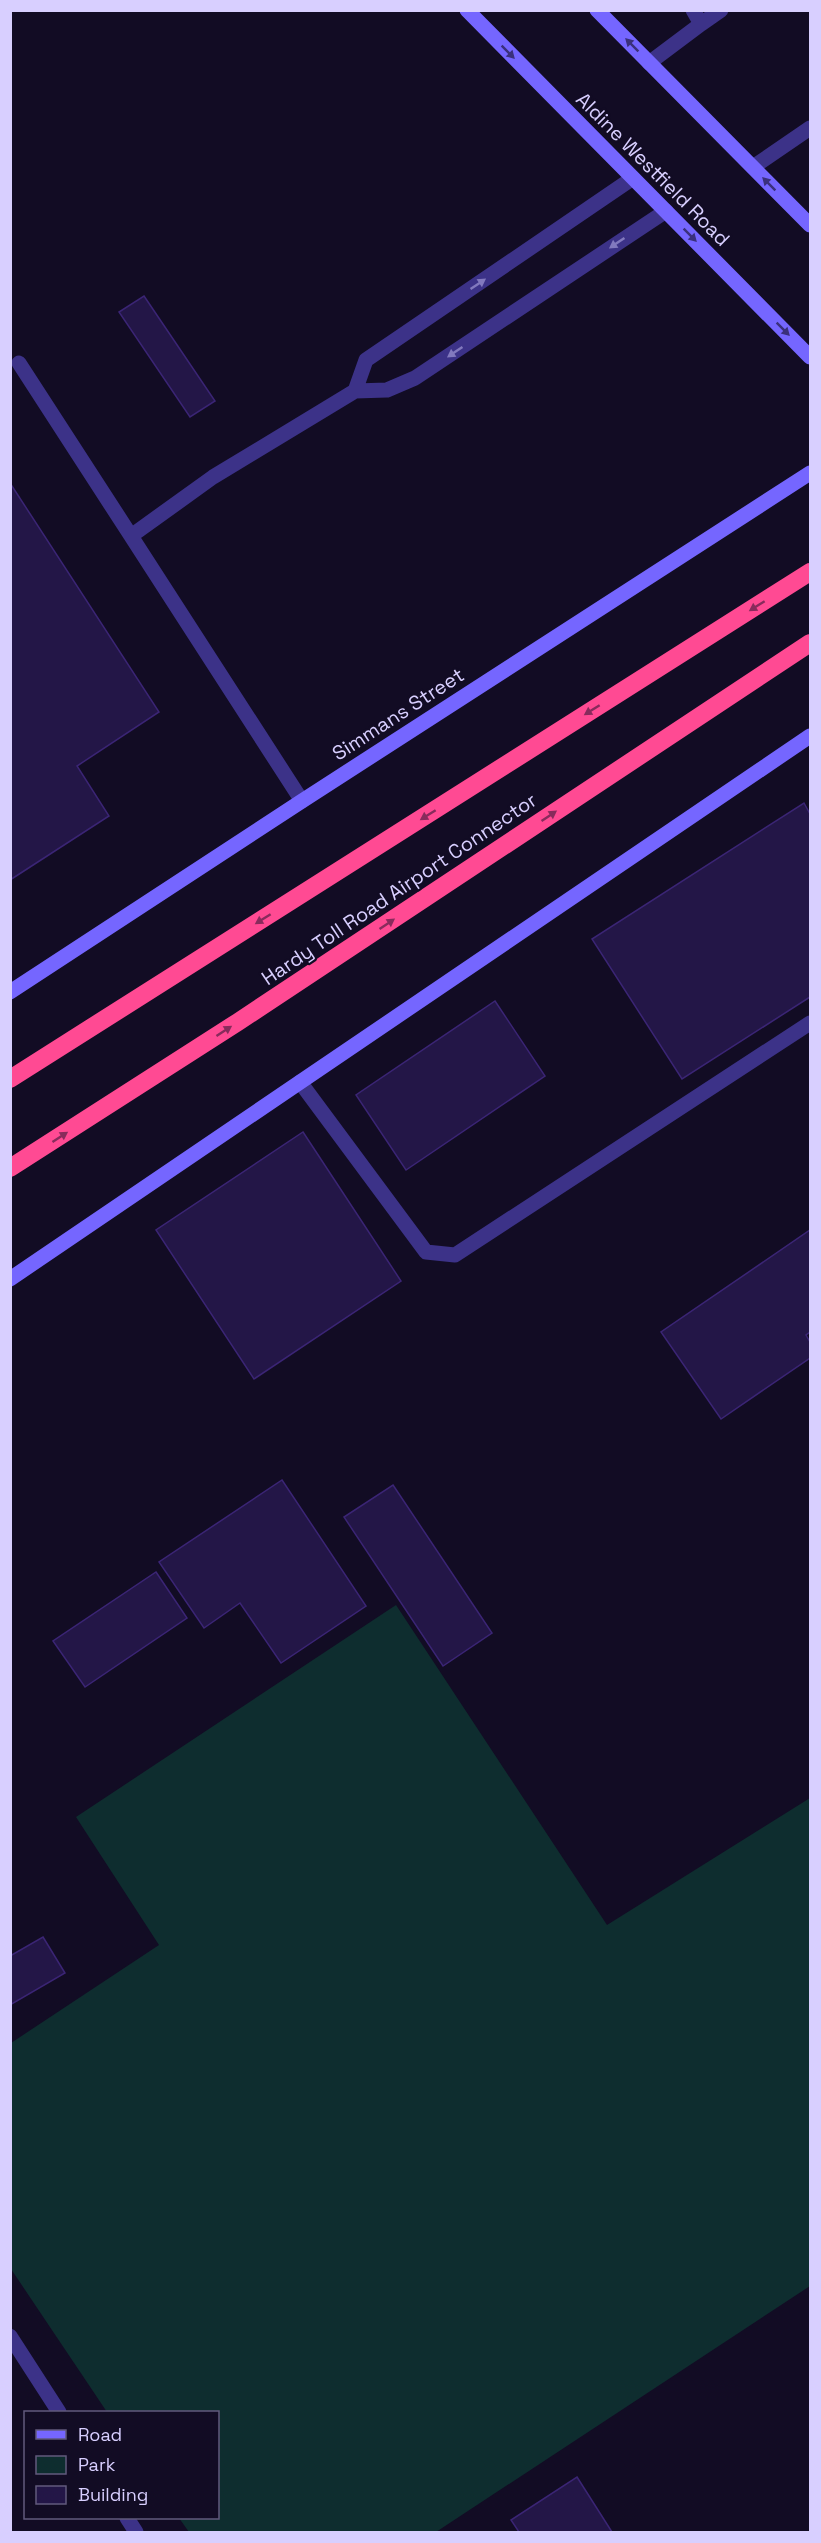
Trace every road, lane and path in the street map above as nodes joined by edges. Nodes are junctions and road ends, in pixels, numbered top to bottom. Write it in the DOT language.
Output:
graph roads {
  1 [pos="467,10"];
  2 [pos="597,10"];
  3 [pos="693,10"];
  4 [pos="721,10"];
  5 [pos="701,24"];
  6 [pos="650,63"];
  7 [pos="810,128"];
  8 [pos="753,167"];
  9 [pos="633,178"];
  10 [pos="666,211"];
  11 [pos="810,225"];
  12 [pos="810,357"];
  13 [pos="19,363"];
  14 [pos="355,391"];
  15 [pos="810,473"];
  16 [pos="131,536"];
  17 [pos="808,573"];
  18 [pos="810,643"];
  19 [pos="810,736"];
  20 [pos="302,801"];
  21 [pos="10,992"];
  22 [pos="810,1023"];
  23 [pos="10,1079"];
  24 [pos="300,1083"];
  25 [pos="10,1168"];
  26 [pos="10,1279"];
  27 [pos="12,2343"];
  28 [pos="58,2411"];
  29 [pos="128,2519"];
  30 [pos="136,2532"];
  1 -- 9 [label="main road, Aldine Westfield Road, one-way"];
  6 -- 2 [label="main road, one-way"];
  3 -- 5 [label="street"];
  4 -- 5 [label="street"];
  5 -- 6 [label="street"];
  6 -- 8 [label="main road"];
  7 -- 8 [label="street"];
  11 -- 8 [label="main road, one-way"];
  9 -- 10 [label="main road, Aldine Westfield Road"];
  14 -- 9 [label="street, one-way"];
  10 -- 12 [label="main road, Aldine Westfield Road, one-way"];
  10 -- 14 [label="street, one-way"];
  13 -- 16 [label="street"];
  14 -- 16 [label="street"];
  15 -- 20 [label="main road, Simmans Street"];
  16 -- 20 [label="street"];
  17 -- 23 [label="highway, one-way"];
  25 -- 18 [label="highway, Hardy Toll Road Airport Connector, one-way"];
  19 -- 24 [label="main road"];
  20 -- 21 [label="main road, Simmans Street"];
  22 -- 24 [label="street"];
  24 -- 26 [label="main road"];
  27 -- 28 [label="street"];
  29 -- 30 [label="street"];
}
